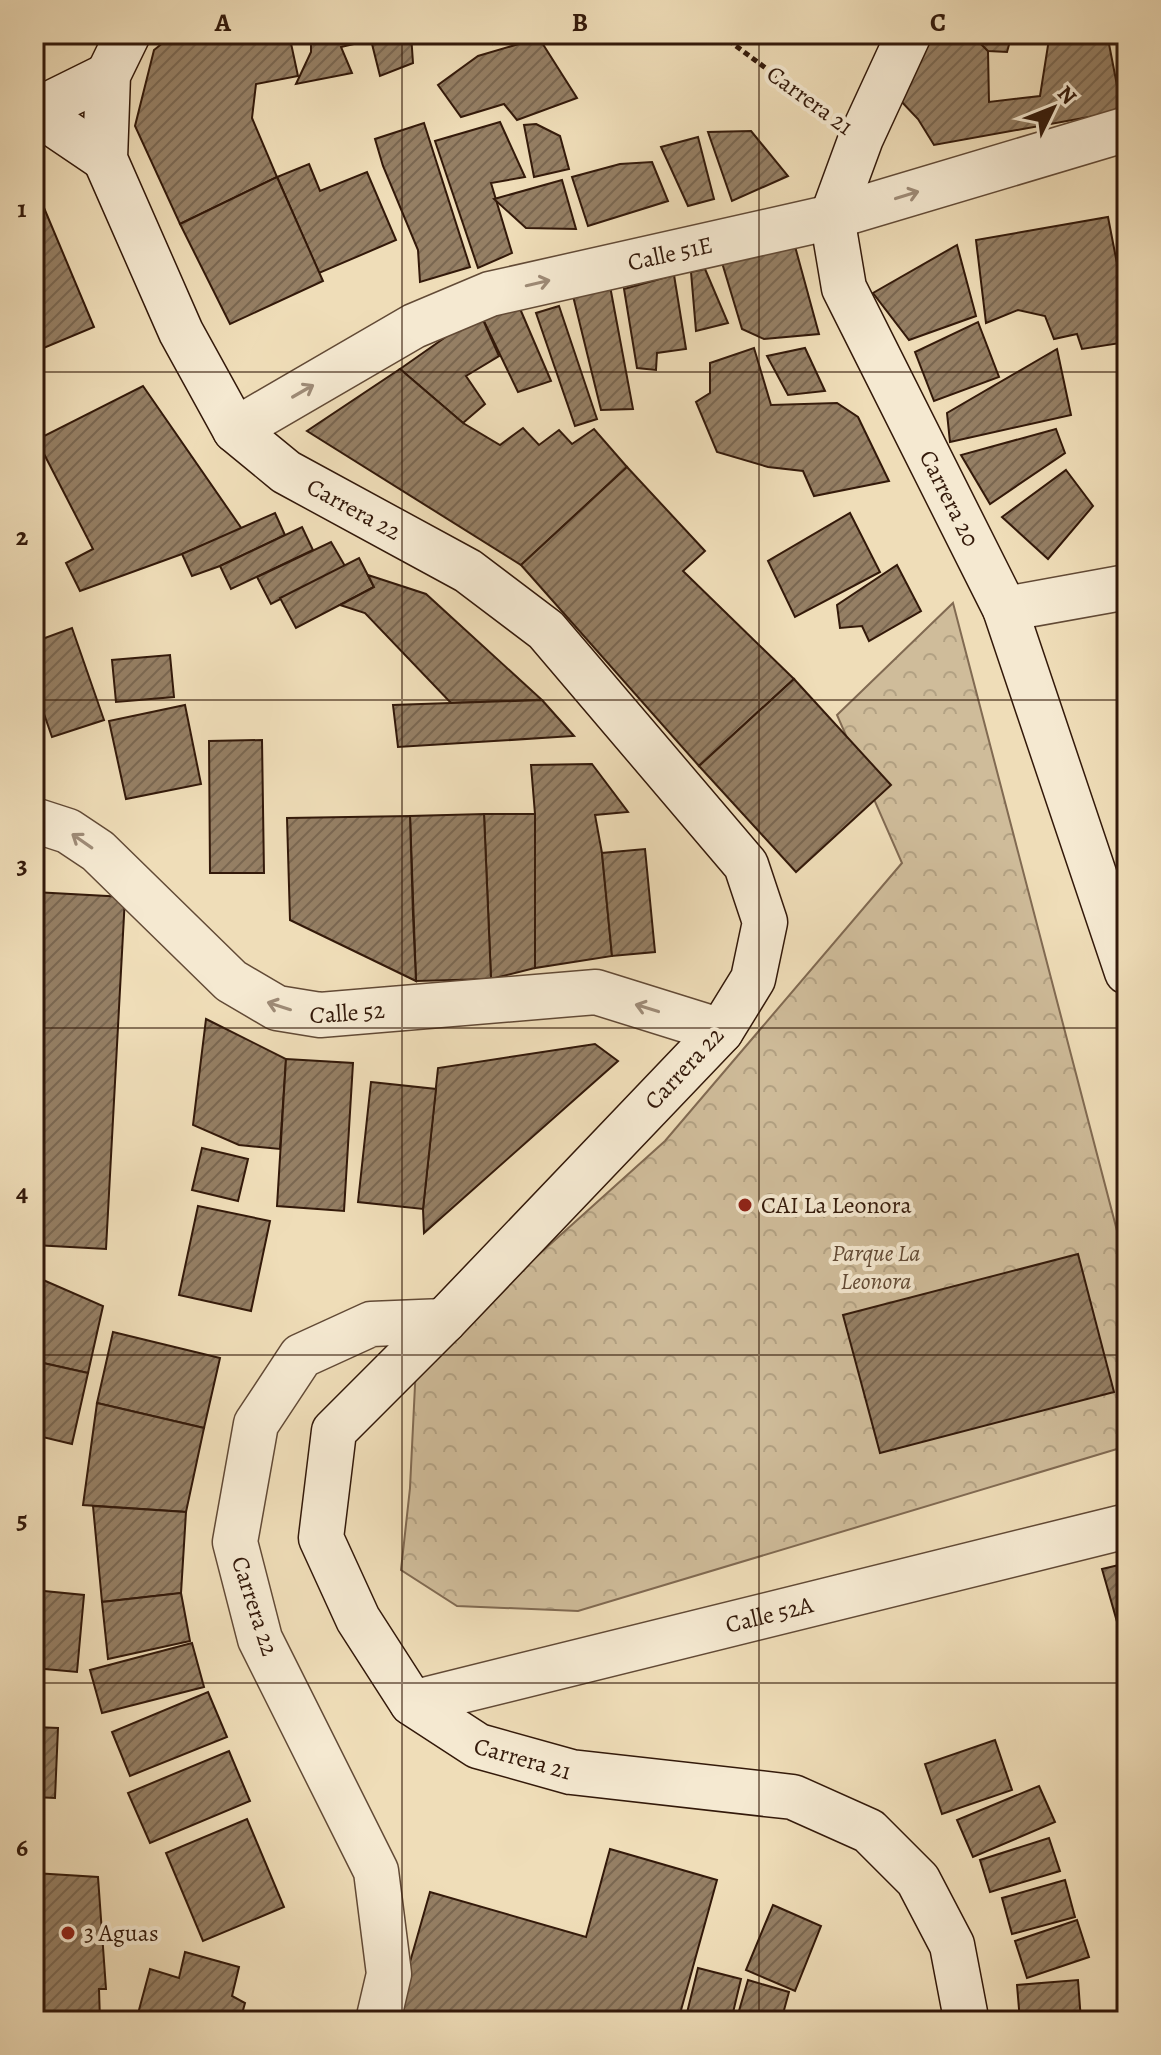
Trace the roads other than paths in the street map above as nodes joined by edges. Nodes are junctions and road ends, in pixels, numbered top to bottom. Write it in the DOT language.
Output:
graph roads {
  1 [pos="128,34"];
  2 [pos="909,34"];
  3 [pos="108,75"];
  4 [pos="35,111"];
  5 [pos="1127,129"];
  6 [pos="105,159"];
  7 [pos="832,217"];
  8 [pos="235,430"];
  9 [pos="1127,587"];
  10 [pos="1005,609"];
  11 [pos="34,820"];
  12 [pos="1127,972"];
  13 [pos="721,1031"];
  14 [pos="444,1321"];
  15 [pos="1127,1526"];
  16 [pos="412,1703"];
  17 [pos="378,2021"];
  18 [pos="963,2021"];
  1 -- 3 [label="main road"];
  2 -- 7 [label="main road, Carrera 20"];
  3 -- 4 [label="main road"];
  3 -- 6 [label="main road"];
  4 -- 6 [label="main road"];
  7 -- 5 [label="main road, Calle 51E, one-way"];
  6 -- 8 [label="main road, Carrera 22"];
  8 -- 7 [label="main road, Calle 51E, one-way"];
  7 -- 10 [label="main road, Carrera 20"];
  8 -- 13 [label="main road, Carrera 22"];
  9 -- 10 [label="main road"];
  10 -- 12 [label="main road, Carrera 20"];
  13 -- 11 [label="main road, Calle 52, one-way"];
  13 -- 14 [label="main road, Carrera 22"];
  14 -- 16 [label="main road, Carrera 21"];
  14 -- 17 [label="main road, Carrera 22"];
  15 -- 16 [label="main road, Calle 52A"];
  16 -- 18 [label="main road, Carrera 21"];
}
